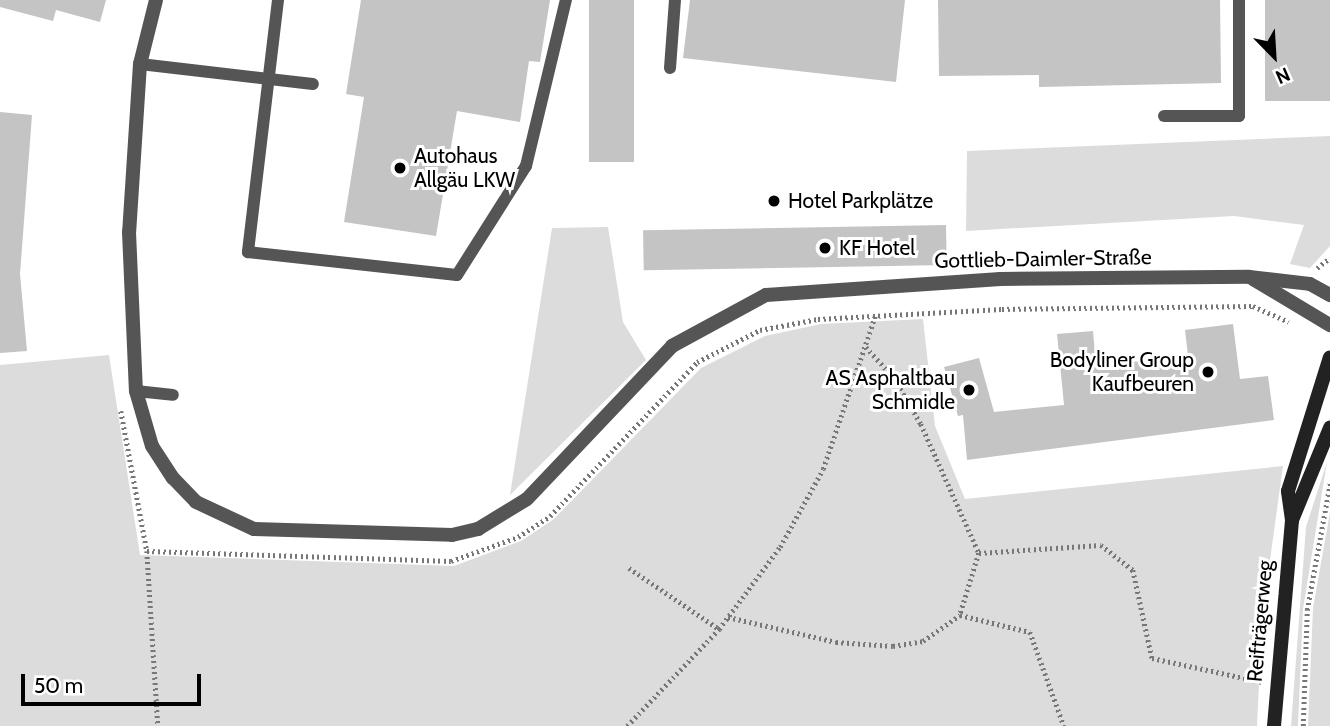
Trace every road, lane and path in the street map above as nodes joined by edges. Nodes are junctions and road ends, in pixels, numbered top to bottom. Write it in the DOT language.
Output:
graph roads {
  1 [pos="156,0"];
  2 [pos="278,0"];
  3 [pos="566,0"];
  4 [pos="675,0"];
  5 [pos="1238,0"];
  6 [pos="140,64"];
  7 [pos="670,68"];
  8 [pos="267,78"];
  9 [pos="313,84"];
  10 [pos="1164,116"];
  11 [pos="1330,258"];
  12 [pos="1249,277"];
  13 [pos="1310,284"];
  14 [pos="1330,295"];
  15 [pos="1299,306"];
  16 [pos="875,316"];
  17 [pos="1330,324"];
  18 [pos="865,346"];
  19 [pos="1330,357"];
  20 [pos="136,391"];
  21 [pos="173,395"];
  22 [pos="1330,428"];
  23 [pos="1330,483"];
  24 [pos="1292,520"];
  25 [pos="147,551"];
  26 [pos="979,553"];
  27 [pos="629,568"];
  28 [pos="960,615"];
  29 [pos="727,617"];
  30 [pos="719,629"];
  31 [pos="1239,679"];
  32 [pos="627,726"];
  33 [pos="1064,726"];
  34 [pos="1274,726"];
  35 [pos="1303,726"];
  1 -- 6 [label="street, Gottlieb-Daimler-Straße"];
  2 -- 8 [label="lane"];
  3 -- 8 [label="lane"];
  4 -- 7 [label="lane"];
  5 -- 10 [label="lane"];
  6 -- 8 [label="lane"];
  6 -- 20 [label="street, Gottlieb-Daimler-Straße"];
  8 -- 9 [label="lane"];
  11 -- 13 [label="path"];
  12 -- 13 [label="street, Gottlieb-Daimler-Straße"];
  12 -- 15 [label="street"];
  12 -- 20 [label="street, Gottlieb-Daimler-Straße"];
  13 -- 14 [label="street, Gottlieb-Daimler-Straße"];
  15 -- 16 [label="path"];
  15 -- 17 [label="street"];
  16 -- 18 [label="path"];
  16 -- 25 [label="path"];
  18 -- 26 [label="path"];
  18 -- 29 [label="path"];
  19 -- 24 [label="street, Reifträgerweg"];
  20 -- 21 [label="lane"];
  22 -- 24 [label="street, Reifträgerweg"];
  23 -- 35 [label="path"];
  24 -- 34 [label="street, Reifträgerweg"];
  26 -- 28 [label="path"];
  26 -- 31 [label="path"];
  27 -- 30 [label="path"];
  28 -- 29 [label="path"];
  28 -- 33 [label="path"];
  29 -- 30 [label="path"];
  30 -- 32 [label="path"];
}
